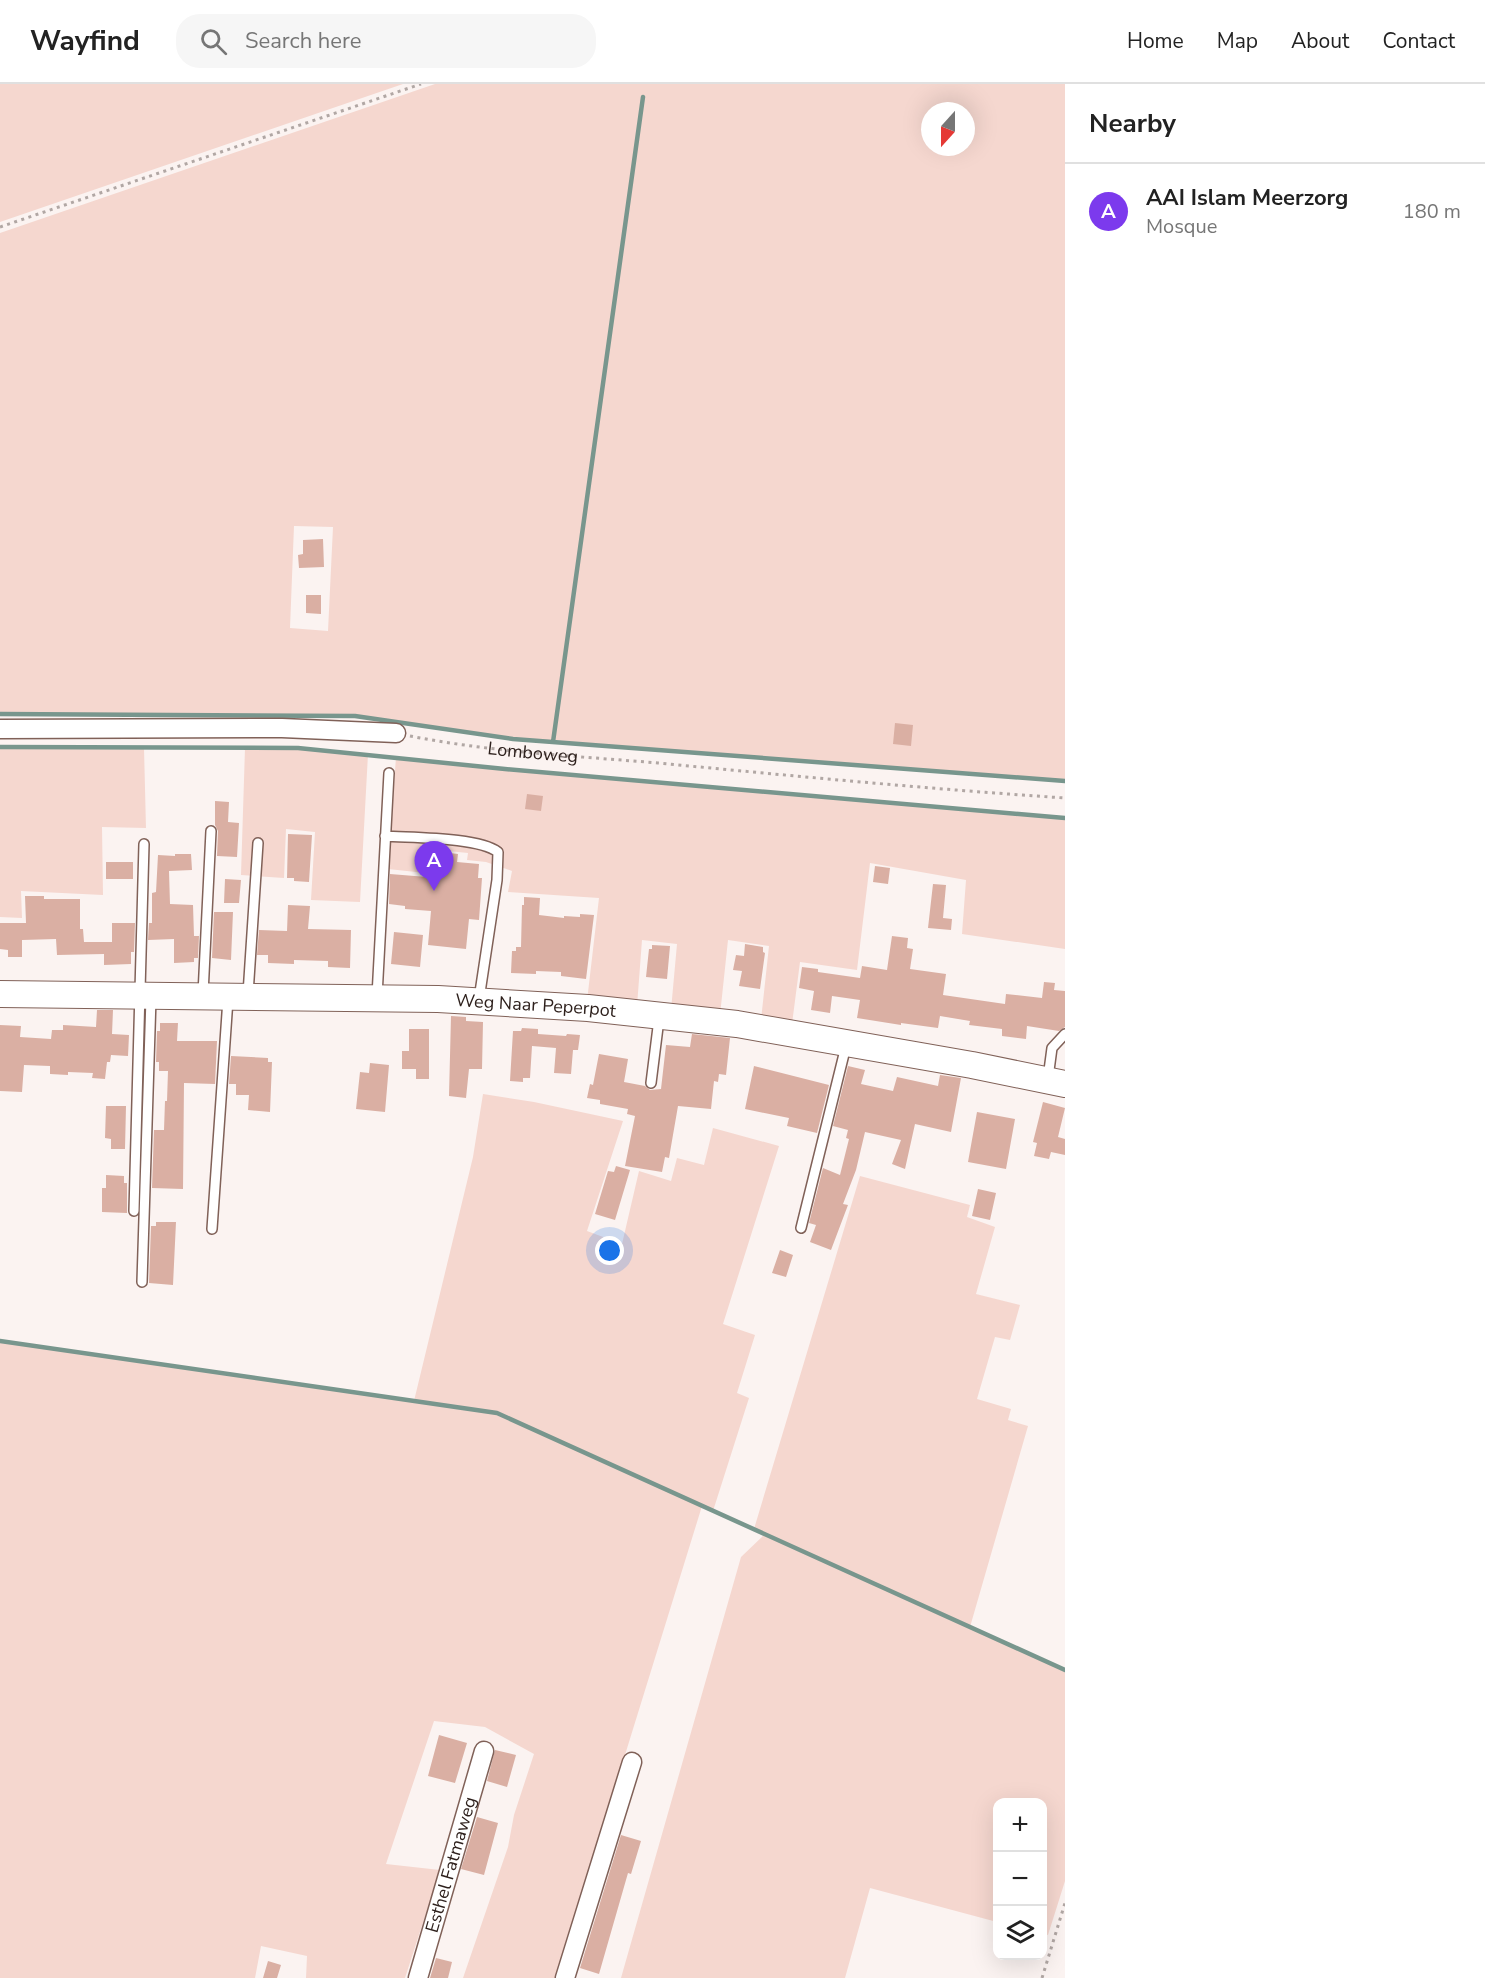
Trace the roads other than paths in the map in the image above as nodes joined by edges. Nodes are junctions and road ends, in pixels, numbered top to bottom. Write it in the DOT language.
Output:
graph roads {
  1 [pos="0,729"];
  2 [pos="396,733"];
  3 [pos="389,773"];
  4 [pos="211,831"];
  5 [pos="386,836"];
  6 [pos="258,843"];
  7 [pos="144,844"];
  8 [pos="0,994"];
  9 [pos="146,996"];
  10 [pos="226,997"];
  11 [pos="376,998"];
  12 [pos="479,1001"];
  13 [pos="659,1016"];
  14 [pos="1065,1034"];
  15 [pos="847,1043"];
  16 [pos="1056,1082"];
  17 [pos="651,1083"];
  18 [pos="134,1210"];
  19 [pos="801,1228"];
  20 [pos="212,1229"];
  21 [pos="142,1282"];
  22 [pos="484,1751"];
  23 [pos="632,1762"];
  24 [pos="418,1978"];
  25 [pos="565,1978"];
  1 -- 2 [label="street"];
  3 -- 5 [label="lane"];
  4 -- 10 [label="lane"];
  5 -- 11 [label="lane"];
  5 -- 12 [label="lane"];
  6 -- 10 [label="lane"];
  7 -- 9 [label="lane"];
  8 -- 9 [label="street, Weg Naar Peperpot"];
  9 -- 10 [label="street, Weg Naar Peperpot"];
  9 -- 18 [label="lane"];
  9 -- 21 [label="lane"];
  10 -- 11 [label="street, Weg Naar Peperpot"];
  10 -- 20 [label="lane"];
  11 -- 12 [label="street, Weg Naar Peperpot"];
  12 -- 13 [label="street, Weg Naar Peperpot"];
  13 -- 15 [label="street, Weg Naar Peperpot"];
  13 -- 17 [label="lane"];
  14 -- 16 [label="lane"];
  15 -- 16 [label="street, Weg Naar Peperpot"];
  15 -- 19 [label="lane"];
  22 -- 24 [label="street, Esthel Fatmaweg"];
  23 -- 25 [label="street"];
}
